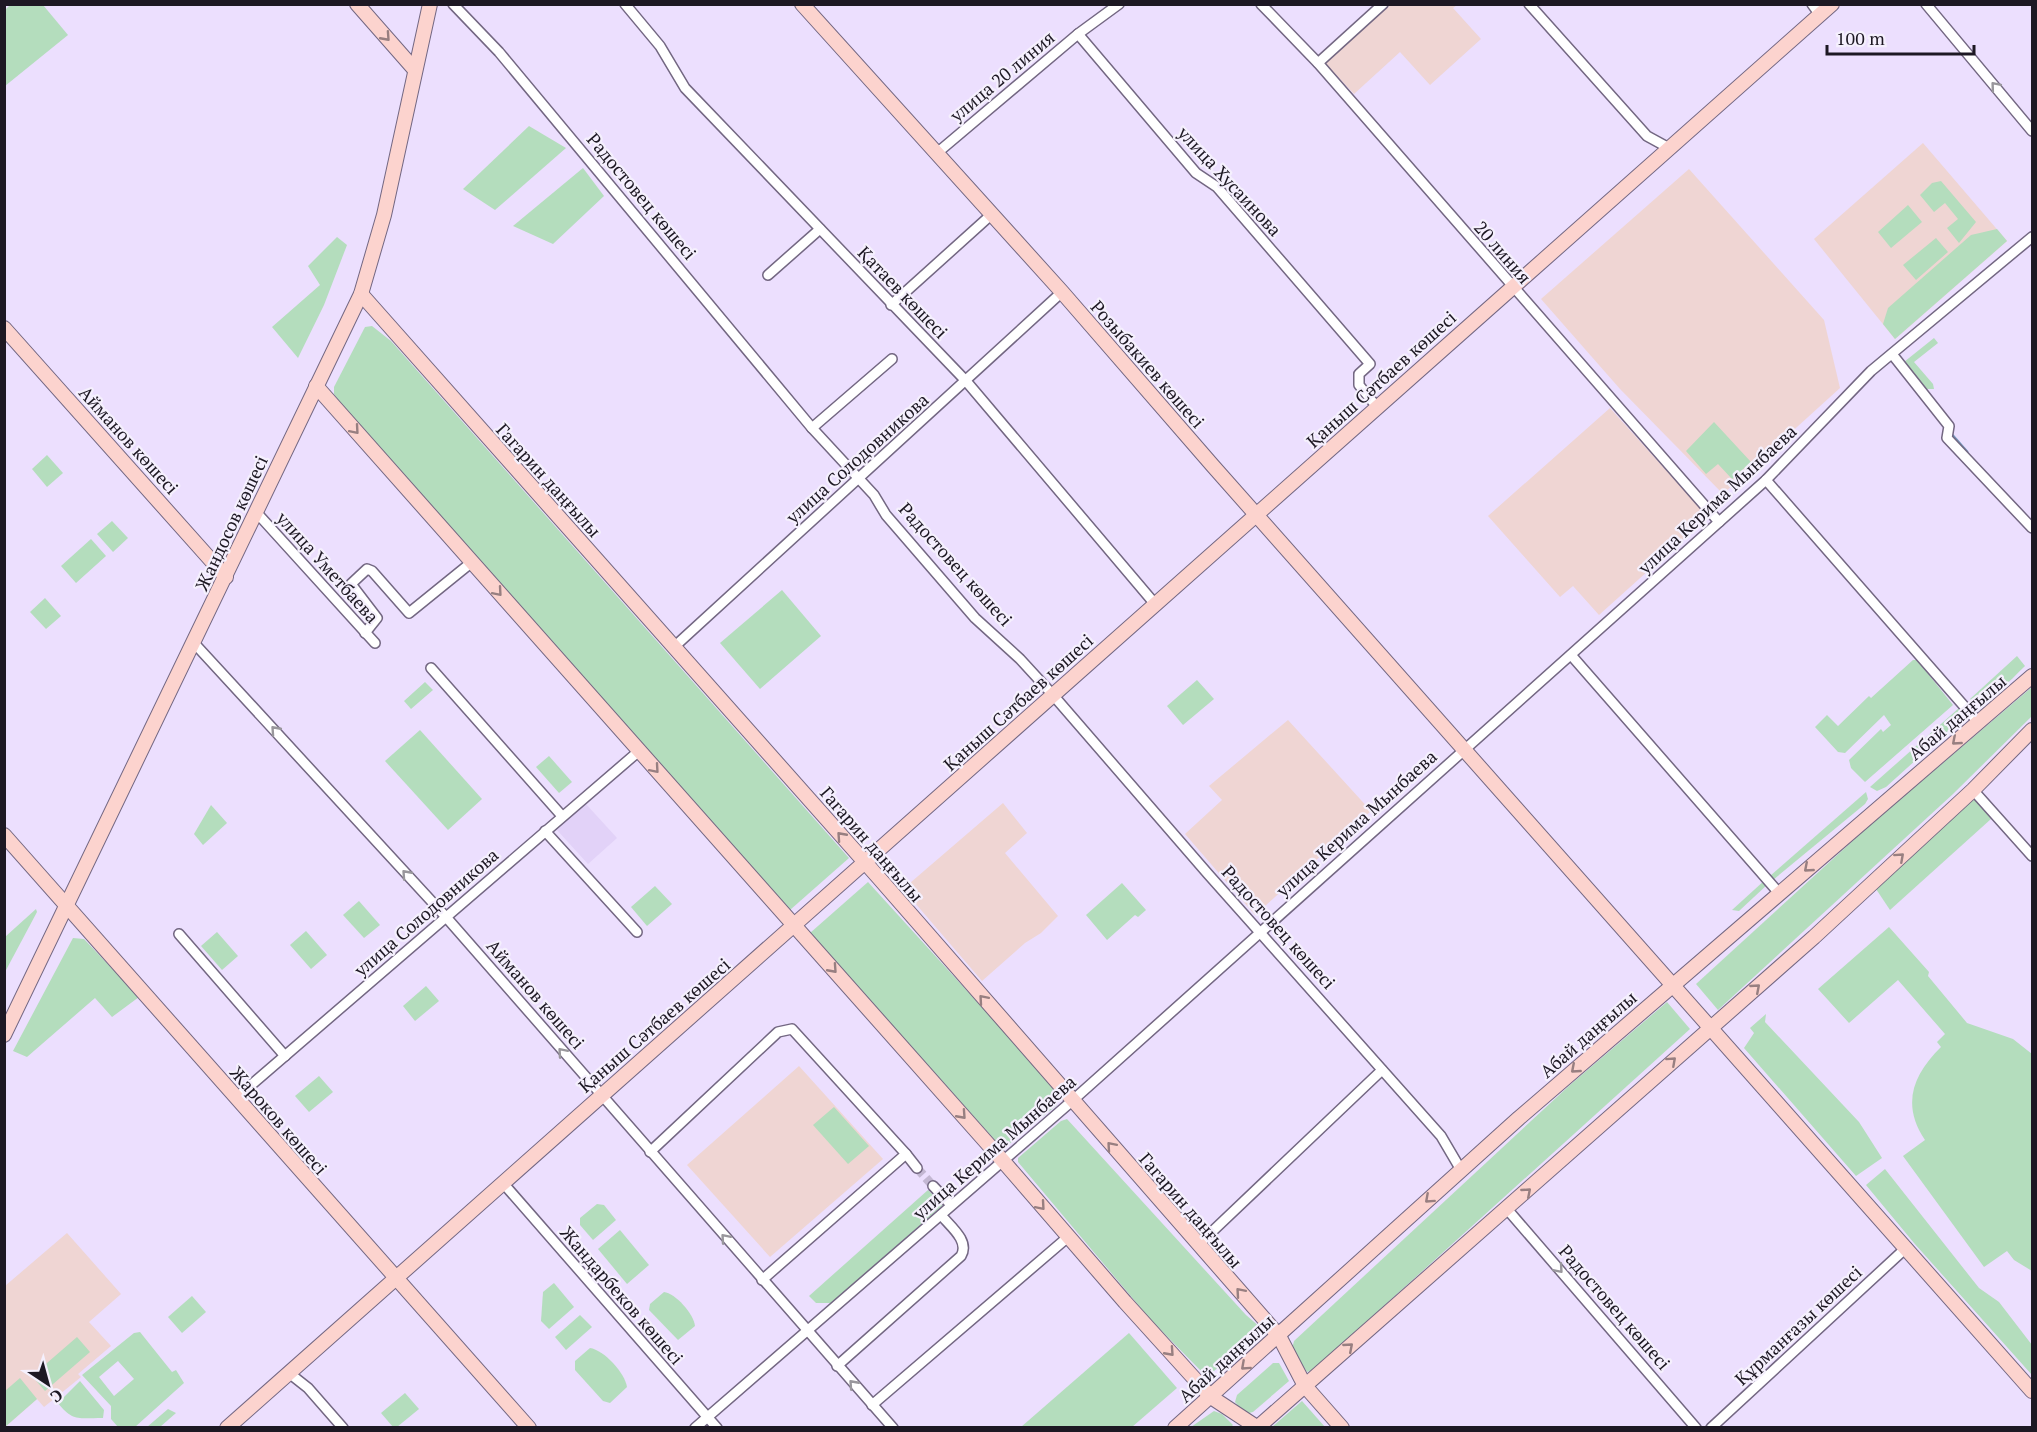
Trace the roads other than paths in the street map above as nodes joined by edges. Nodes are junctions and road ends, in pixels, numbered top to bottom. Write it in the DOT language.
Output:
graph roads {
  1 [pos="357,4"];
  2 [pos="430,4"];
  3 [pos="453,4"];
  4 [pos="625,4"];
  5 [pos="802,4"];
  6 [pos="1119,4"];
  7 [pos="1261,4"];
  8 [pos="1383,4"];
  9 [pos="1544,4"];
  10 [pos="1832,4"];
  11 [pos="1926,4"];
  12 [pos="1532,8"];
  13 [pos="1816,10"];
  14 [pos="1078,33"];
  15 [pos="1318,63"];
  16 [pos="415,70"];
  17 [pos="2032,131"];
  18 [pos="1669,148"];
  19 [pos="938,153"];
  20 [pos="992,214"];
  21 [pos="820,229"];
  22 [pos="2032,237"];
  23 [pos="768,275"];
  24 [pos="1512,288"];
  25 [pos="1062,292"];
  26 [pos="361,294"];
  27 [pos="891,305"];
  28 [pos="4,328"];
  29 [pos="1892,354"];
  30 [pos="892,359"];
  31 [pos="966,381"];
  32 [pos="316,386"];
  33 [pos="1377,407"];
  34 [pos="812,428"];
  35 [pos="858,480"];
  36 [pos="1766,480"];
  37 [pos="257,513"];
  38 [pos="1256,514"];
  39 [pos="1719,522"];
  40 [pos="2032,528"];
  41 [pos="472,562"];
  42 [pos="226,577"];
  43 [pos="1155,604"];
  44 [pos="365,633"];
  45 [pos="194,643"];
  46 [pos="375,643"];
  47 [pos="674,647"];
  48 [pos="1571,655"];
  49 [pos="431,668"];
  50 [pos="2032,676"];
  51 [pos="1053,695"];
  52 [pos="1978,722"];
  53 [pos="2032,730"];
  54 [pos="1465,748"];
  55 [pos="639,751"];
  56 [pos="1973,790"];
  57 [pos="562,816"];
  58 [pos="544,831"];
  59 [pos="4,835"];
  60 [pos="2032,856"];
  61 [pos="865,862"];
  62 [pos="1779,893"];
  63 [pos="67,906"];
  64 [pos="446,917"];
  65 [pos="794,926"];
  66 [pos="637,932"];
  67 [pos="1259,932"];
  68 [pos="179,934"];
  69 [pos="1673,984"];
  70 [pos="1712,1026"];
  71 [pos="4,1035"];
  72 [pos="285,1056"];
  73 [pos="1382,1070"];
  74 [pos="601,1096"];
  75 [pos="236,1098"];
  76 [pos="1072,1101"];
  77 [pos="650,1152"];
  78 [pos="906,1155"];
  79 [pos="1004,1161"];
  80 [pos="917,1168"];
  81 [pos="1461,1170"];
  82 [pos="503,1183"];
  83 [pos="933,1186"];
  84 [pos="951,1205"];
  85 [pos="1507,1209"];
  86 [pos="941,1215"];
  87 [pos="1068,1237"];
  88 [pos="1198,1245"];
  89 [pos="1907,1247"];
  90 [pos="395,1278"];
  91 [pos="762,1280"];
  92 [pos="806,1330"];
  93 [pos="1279,1336"];
  94 [pos="837,1366"];
  95 [pos="289,1373"];
  96 [pos="1305,1386"];
  97 [pos="2032,1391"];
  98 [pos="1211,1396"];
  99 [pos="872,1405"];
  100 [pos="707,1417"];
  101 [pos="1257,1427"];
  102 [pos="227,1428"];
  103 [pos="343,1428"];
  104 [pos="529,1428"];
  105 [pos="695,1428"];
  106 [pos="717,1428"];
  107 [pos="893,1428"];
  108 [pos="1175,1428"];
  109 [pos="1342,1428"];
  110 [pos="1696,1428"];
  111 [pos="1711,1428"];
  1 -- 16 [label="main road, one-way"];
  2 -- 16 [label="main road, Жандосов көшесі"];
  3 -- 34 [label="street, Радостовец көшесі"];
  4 -- 21 [label="street, Қатаев көшесі"];
  5 -- 19 [label="main road, Розыбакиев көшесі"];
  6 -- 14 [label="street, улица 20 линия"];
  7 -- 15 [label="street, 20 линия"];
  8 -- 15 [label="street"];
  9 -- 12 [label="street"];
  10 -- 13 [label="main road, Қаныш Сәтбаев көшесі"];
  17 -- 11 [label="street, one-way"];
  12 -- 18 [label="street"];
  13 -- 18 [label="main road, Қаныш Сәтбаев көшесі"];
  14 -- 19 [label="street, улица 20 линия"];
  14 -- 33 [label="street, улица Хусаинова"];
  15 -- 24 [label="street, 20 линия"];
  16 -- 26 [label="main road, Жандосов көшесі"];
  18 -- 24 [label="main road, Қаныш Сәтбаев көшесі"];
  19 -- 20 [label="main road, Розыбакиев көшесі"];
  20 -- 25 [label="main road, Розыбакиев көшесі"];
  20 -- 27 [label="street"];
  21 -- 23 [label="street"];
  21 -- 27 [label="street, Қатаев көшесі"];
  22 -- 29 [label="street, улица Керима Мынбаева"];
  24 -- 33 [label="main road, Қаныш Сәтбаев көшесі"];
  24 -- 39 [label="street, 20 линия"];
  25 -- 31 [label="street, улица Солодовникова"];
  25 -- 38 [label="main road, Розыбакиев көшесі"];
  26 -- 32 [label="main road, Жандосов көшесі"];
  26 -- 47 [label="main road, Гагарин даңғылы"];
  27 -- 31 [label="street, Қатаев көшесі"];
  28 -- 42 [label="main road, Айманов көшесі"];
  29 -- 36 [label="street, улица Керима Мынбаева"];
  29 -- 40 [label="street"];
  30 -- 34 [label="street"];
  31 -- 35 [label="street, улица Солодовникова"];
  31 -- 43 [label="street, Қатаев көшесі"];
  32 -- 37 [label="main road, Жандосов көшесі"];
  32 -- 41 [label="main road, one-way"];
  33 -- 38 [label="main road, Қаныш Сәтбаев көшесі"];
  34 -- 35 [label="street, Радостовец көшесі"];
  35 -- 47 [label="street, улица Солодовникова"];
  35 -- 51 [label="street, Радостовец көшесі"];
  36 -- 39 [label="street, улица Керима Мынбаева"];
  36 -- 52 [label="street"];
  37 -- 42 [label="main road, Жандосов көшесі"];
  37 -- 44 [label="street, улица Уметбаева"];
  38 -- 43 [label="main road, Қаныш Сәтбаев көшесі"];
  38 -- 54 [label="main road, Розыбакиев көшесі"];
  39 -- 48 [label="street, улица Керима Мынбаева"];
  41 -- 44 [label="street"];
  41 -- 55 [label="main road, one-way"];
  42 -- 45 [label="main road, Жандосов көшесі"];
  43 -- 51 [label="main road, Қаныш Сәтбаев көшесі"];
  44 -- 46 [label="street, улица Уметбаева"];
  45 -- 63 [label="main road, Жандосов көшесі"];
  64 -- 45 [label="street, Айманов көшесі, one-way"];
  61 -- 47 [label="main road, Гагарин даңғылы, one-way"];
  48 -- 54 [label="street, улица Керима Мынбаева"];
  48 -- 62 [label="street"];
  49 -- 57 [label="street"];
  50 -- 52 [label="main road, Абай даңғылы"];
  51 -- 61 [label="main road, Қаныш Сәтбаев көшесі"];
  51 -- 67 [label="street, Радостовец көшесі"];
  52 -- 62 [label="main road, Абай даңғылы, one-way"];
  53 -- 56 [label="main road"];
  54 -- 67 [label="street, улица Керима Мынбаева"];
  54 -- 69 [label="main road, Розыбакиев көшесі"];
  55 -- 57 [label="street, улица Солодовникова"];
  55 -- 65 [label="main road, one-way"];
  56 -- 60 [label="street"];
  70 -- 56 [label="main road, one-way"];
  57 -- 58 [label="street, улица Солодовникова"];
  58 -- 64 [label="street, улица Солодовникова"];
  58 -- 66 [label="street"];
  59 -- 63 [label="main road, Жароков көшесі"];
  61 -- 65 [label="main road, Қаныш Сәтбаев көшесі"];
  76 -- 61 [label="main road, Гагарин даңғылы, one-way"];
  62 -- 69 [label="main road, Абай даңғылы"];
  63 -- 71 [label="main road, Жандосов көшесі"];
  63 -- 75 [label="main road, Жароков көшесі"];
  64 -- 72 [label="street, улица Солодовникова"];
  74 -- 64 [label="street, Айманов көшесі, one-way"];
  65 -- 74 [label="main road, Қаныш Сәтбаев көшесі"];
  65 -- 79 [label="main road, one-way"];
  67 -- 73 [label="street, Радостовец көшесі"];
  67 -- 76 [label="street, улица Керима Мынбаева"];
  68 -- 72 [label="street"];
  69 -- 70 [label="main road"];
  69 -- 81 [label="main road, Абай даңғылы, one-way"];
  85 -- 70 [label="main road, one-way"];
  70 -- 89 [label="main road"];
  72 -- 75 [label="street, улица Солодовникова"];
  73 -- 81 [label="street, Радостовец көшесі"];
  73 -- 88 [label="street"];
  74 -- 77 [label="street, Айманов көшесі"];
  74 -- 82 [label="main road, Қаныш Сәтбаев көшесі"];
  75 -- 90 [label="main road, Жароков көшесі"];
  76 -- 79 [label="street, улица Керима Мынбаева"];
  88 -- 76 [label="main road, Гагарин даңғылы, one-way"];
  77 -- 78 [label="street"];
  91 -- 77 [label="street, Айманов көшесі, one-way"];
  78 -- 80 [label="street"];
  78 -- 91 [label="street"];
  79 -- 84 [label="street, улица Керима Мынбаева"];
  79 -- 87 [label="main road, one-way"];
  81 -- 93 [label="main road, Абай даңғылы, one-way"];
  82 -- 90 [label="main road, Қаныш Сәтбаев көшесі"];
  82 -- 100 [label="street, Жандарбеков көшесі"];
  83 -- 84 [label="street"];
  84 -- 86 [label="street, улица Керима Мынбаева"];
  96 -- 85 [label="main road, one-way"];
  85 -- 110 [label="street, Радостовец көшесі, one-way"];
  86 -- 92 [label="street, улица Керима Мынбаева"];
  86 -- 94 [label="street"];
  87 -- 98 [label="main road, one-way"];
  87 -- 99 [label="street"];
  93 -- 88 [label="main road, Гагарин даңғылы, one-way"];
  89 -- 97 [label="main road"];
  89 -- 111 [label="street, Құрманғазы көшесі"];
  90 -- 95 [label="main road, Қаныш Сәтбаев көшесі"];
  90 -- 104 [label="main road, Жароков көшесі"];
  91 -- 92 [label="street, Айманов көшесі"];
  92 -- 94 [label="street, Айманов көшесі"];
  92 -- 100 [label="street, улица Керима Мынбаева"];
  93 -- 96 [label="main road, Гагарин даңғылы"];
  93 -- 98 [label="main road, Абай даңғылы, one-way"];
  99 -- 94 [label="street, Айманов көшесі, one-way"];
  95 -- 102 [label="main road, Қаныш Сәтбаев көшесі"];
  95 -- 103 [label="street"];
  96 -- 101 [label="main road"];
  96 -- 109 [label="main road, Гагарин даңғылы"];
  98 -- 101 [label="main road"];
  98 -- 108 [label="main road, Абай даңғылы"];
  99 -- 107 [label="street, Айманов көшесі"];
  100 -- 105 [label="street, улица Керима Мынбаева"];
  100 -- 106 [label="street, Жандарбеков көшесі"];
}
